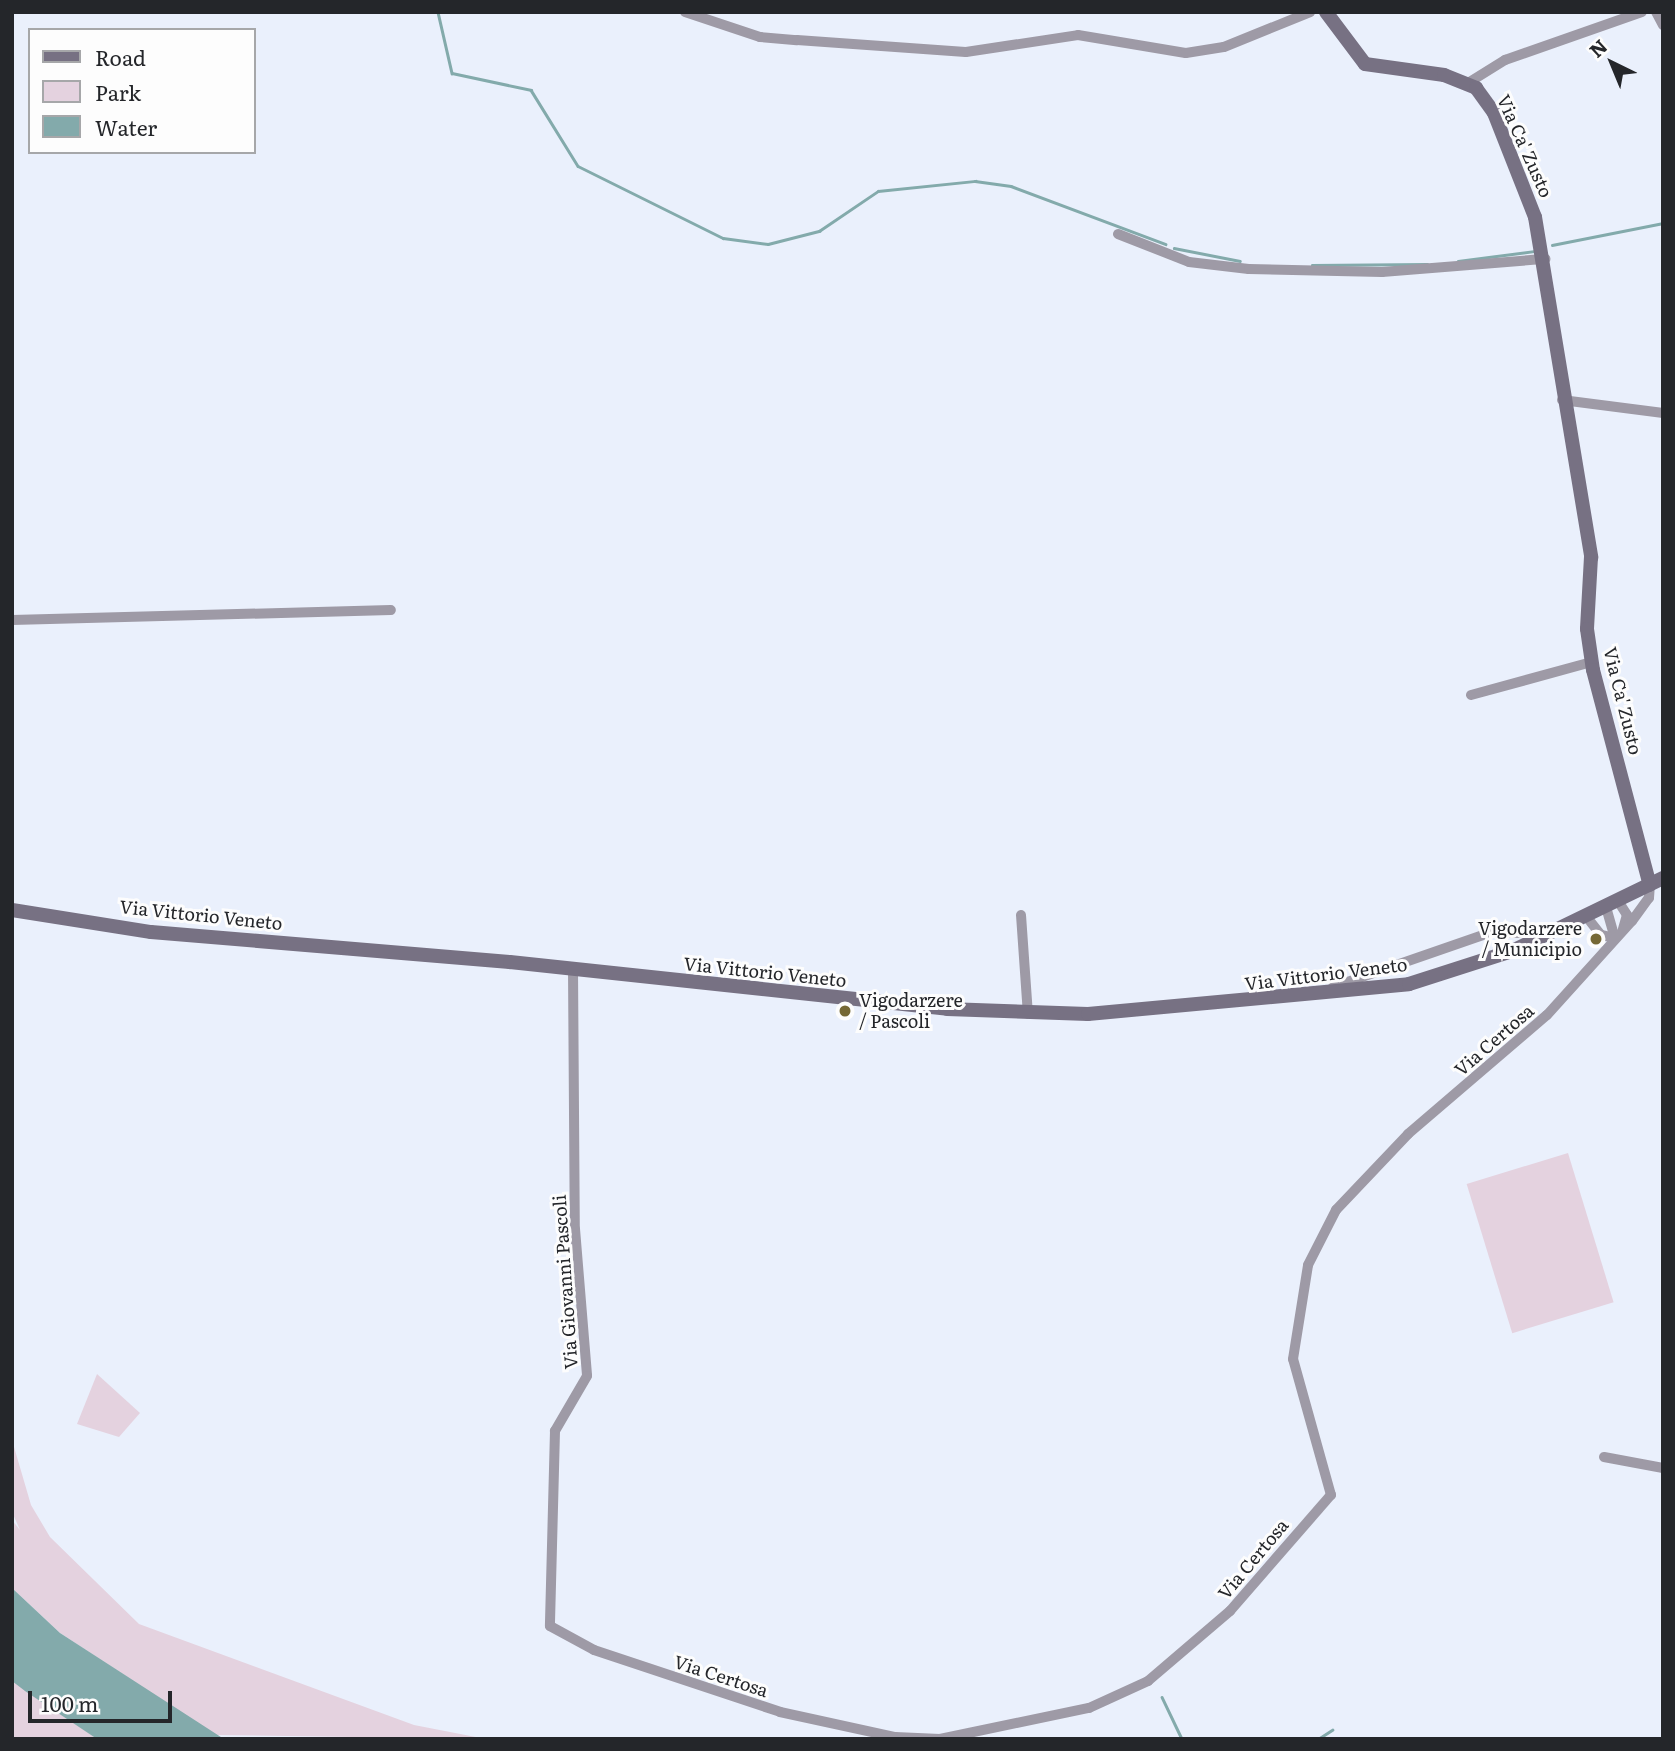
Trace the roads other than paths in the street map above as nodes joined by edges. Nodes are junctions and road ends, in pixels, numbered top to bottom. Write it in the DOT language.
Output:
graph roads {
  1 [pos="685,12"];
  2 [pos="1310,12"];
  3 [pos="1326,12"];
  4 [pos="1642,12"];
  5 [pos="1656,12"];
  6 [pos="1663,25"];
  7 [pos="1468,83"];
  8 [pos="1118,234"];
  9 [pos="1545,259"];
  10 [pos="1562,400"];
  11 [pos="1663,413"];
  12 [pos="391,610"];
  13 [pos="12,620"];
  14 [pos="1592,662"];
  15 [pos="1471,695"];
  16 [pos="1657,882"];
  17 [pos="1612,904"];
  18 [pos="12,910"];
  19 [pos="1021,915"];
  20 [pos="1586,916"];
  21 [pos="1623,930"];
  22 [pos="1615,938"];
  23 [pos="1534,941"];
  24 [pos="573,969"];
  25 [pos="1317,997"];
  26 [pos="1028,1014"];
  27 [pos="1604,1457"];
  28 [pos="1663,1468"];
  29 [pos="550,1626"];
  1 -- 2 [label="street"];
  3 -- 7 [label="main road"];
  4 -- 7 [label="street"];
  5 -- 6 [label="street"];
  7 -- 9 [label="main road, Via Ca' Zusto"];
  8 -- 9 [label="street"];
  9 -- 10 [label="main road, Via Ca' Zusto"];
  10 -- 11 [label="street"];
  10 -- 14 [label="main road, Via Ca' Zusto"];
  12 -- 13 [label="street"];
  14 -- 15 [label="street"];
  14 -- 16 [label="main road, Via Ca' Zusto"];
  16 -- 17 [label="main road, Via Vittorio Veneto"];
  16 -- 21 [label="street, Via Certosa"];
  17 -- 20 [label="main road, Via Vittorio Veneto"];
  17 -- 21 [label="street"];
  17 -- 22 [label="street"];
  18 -- 24 [label="main road, Via Vittorio Veneto"];
  19 -- 26 [label="street"];
  20 -- 22 [label="street"];
  20 -- 23 [label="main road, Via Vittorio Veneto"];
  21 -- 22 [label="street, Via Certosa"];
  22 -- 29 [label="street, Via Certosa"];
  23 -- 25 [label="main road, Via Vittorio Veneto"];
  23 -- 25 [label="street"];
  24 -- 26 [label="main road, Via Vittorio Veneto"];
  24 -- 29 [label="street, Via Giovanni Pascoli"];
  25 -- 26 [label="main road, Via Vittorio Veneto"];
  27 -- 28 [label="street"];
}
